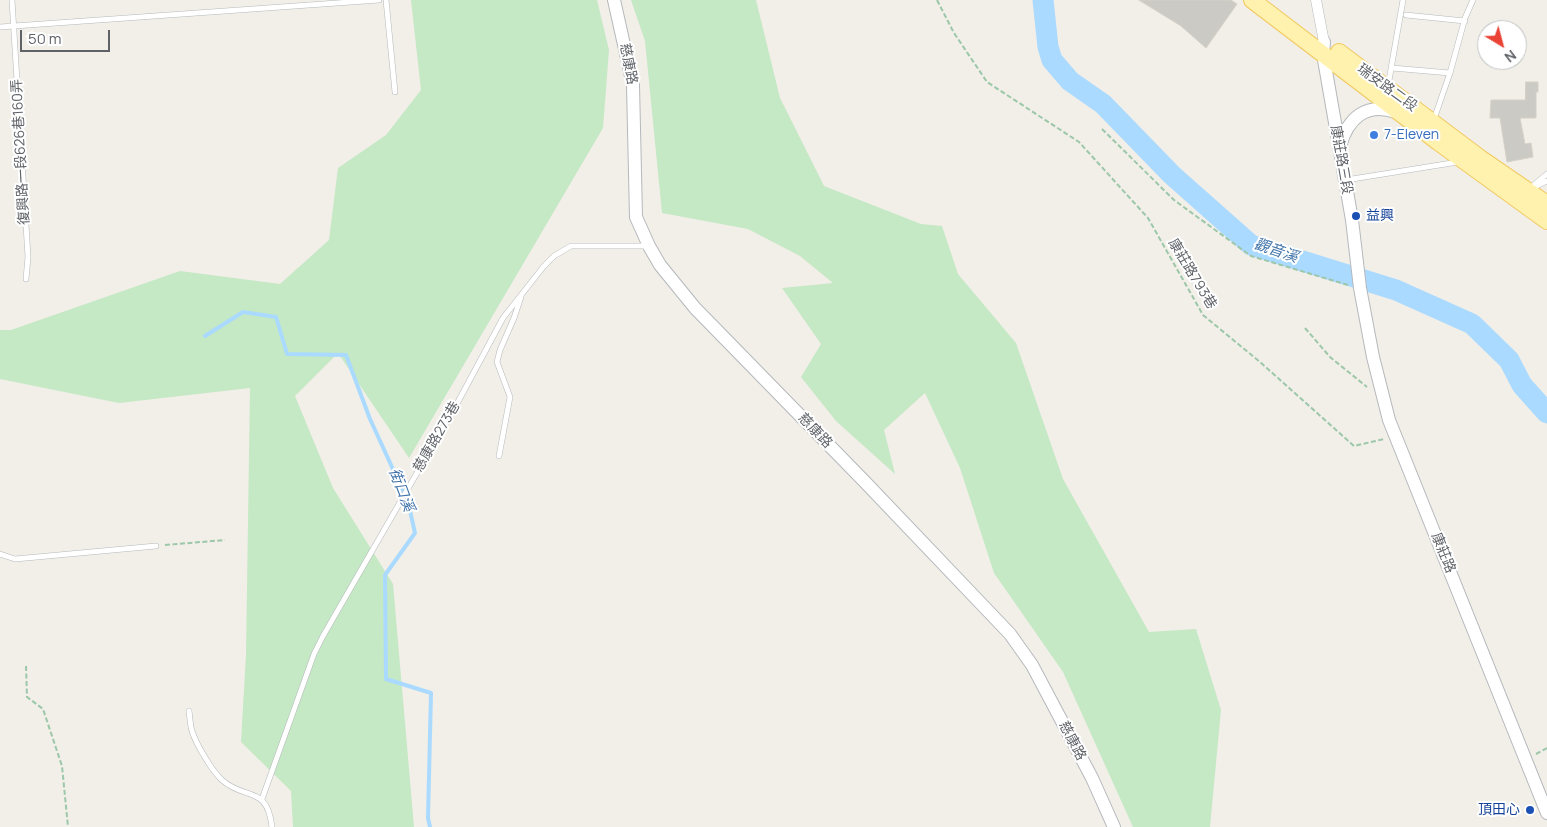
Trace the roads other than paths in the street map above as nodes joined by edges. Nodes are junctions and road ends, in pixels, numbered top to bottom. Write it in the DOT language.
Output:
graph roads {
  1 [pos="12,0"];
  2 [pos="379,0"];
  3 [pos="386,0"];
  4 [pos="614,0"];
  5 [pos="1252,0"];
  6 [pos="1269,0"];
  7 [pos="1316,0"];
  8 [pos="1403,0"];
  9 [pos="1473,0"];
  10 [pos="1406,15"];
  11 [pos="1465,21"];
  12 [pos="14,26"];
  13 [pos="0,27"];
  14 [pos="1324,48"];
  15 [pos="1392,68"];
  16 [pos="1450,73"];
  17 [pos="1387,88"];
  18 [pos="395,92"];
  19 [pos="1400,113"];
  20 [pos="1433,122"];
  21 [pos="1340,148"];
  22 [pos="1464,161"];
  23 [pos="1547,174"];
  24 [pos="1345,180"];
  25 [pos="1547,181"];
  26 [pos="1528,190"];
  27 [pos="1547,204"];
  28 [pos="1547,221"];
  29 [pos="649,246"];
  30 [pos="26,279"];
  31 [pos="1360,288"];
  32 [pos="522,294"];
  33 [pos="499,456"];
  34 [pos="156,546"];
  35 [pos="0,554"];
  36 [pos="189,711"];
  37 [pos="262,799"];
  38 [pos="1547,813"];
  39 [pos="272,827"];
  40 [pos="1114,827"];
  1 -- 12 [label="lane, 復興路一段626巷160弄"];
  2 -- 12 [label="lane"];
  3 -- 18 [label="lane"];
  4 -- 29 [label="street, 慈康路"];
  5 -- 14 [label="main road"];
  6 -- 14 [label="main road"];
  7 -- 14 [label="street"];
  8 -- 15 [label="lane"];
  9 -- 11 [label="lane"];
  10 -- 11 [label="lane"];
  11 -- 16 [label="lane"];
  12 -- 13 [label="lane"];
  12 -- 30 [label="lane, 復興路一段626巷160弄"];
  14 -- 17 [label="main road, 瑞安路二段"];
  14 -- 19 [label="main road, 瑞安路二段"];
  14 -- 21 [label="street, 康莊路三段"];
  15 -- 16 [label="lane"];
  15 -- 17 [label="lane"];
  16 -- 20 [label="lane"];
  17 -- 20 [label="main road, 瑞安路二段"];
  19 -- 21 [label="street"];
  19 -- 22 [label="main road, 瑞安路二段"];
  20 -- 26 [label="main road, 瑞安路二段"];
  21 -- 24 [label="street, 康莊路三段"];
  22 -- 24 [label="lane"];
  22 -- 28 [label="main road, 瑞安路二段"];
  23 -- 26 [label="lane"];
  24 -- 31 [label="street, 康莊路三段"];
  25 -- 26 [label="lane"];
  26 -- 27 [label="main road, 瑞安路二段"];
  29 -- 32 [label="lane, 慈康路273巷"];
  29 -- 40 [label="street, 慈康路"];
  31 -- 38 [label="street, 康莊路"];
  32 -- 33 [label="lane"];
  32 -- 37 [label="lane, 慈康路273巷"];
  34 -- 35 [label="lane"];
  36 -- 37 [label="lane"];
  37 -- 39 [label="lane"];
}
